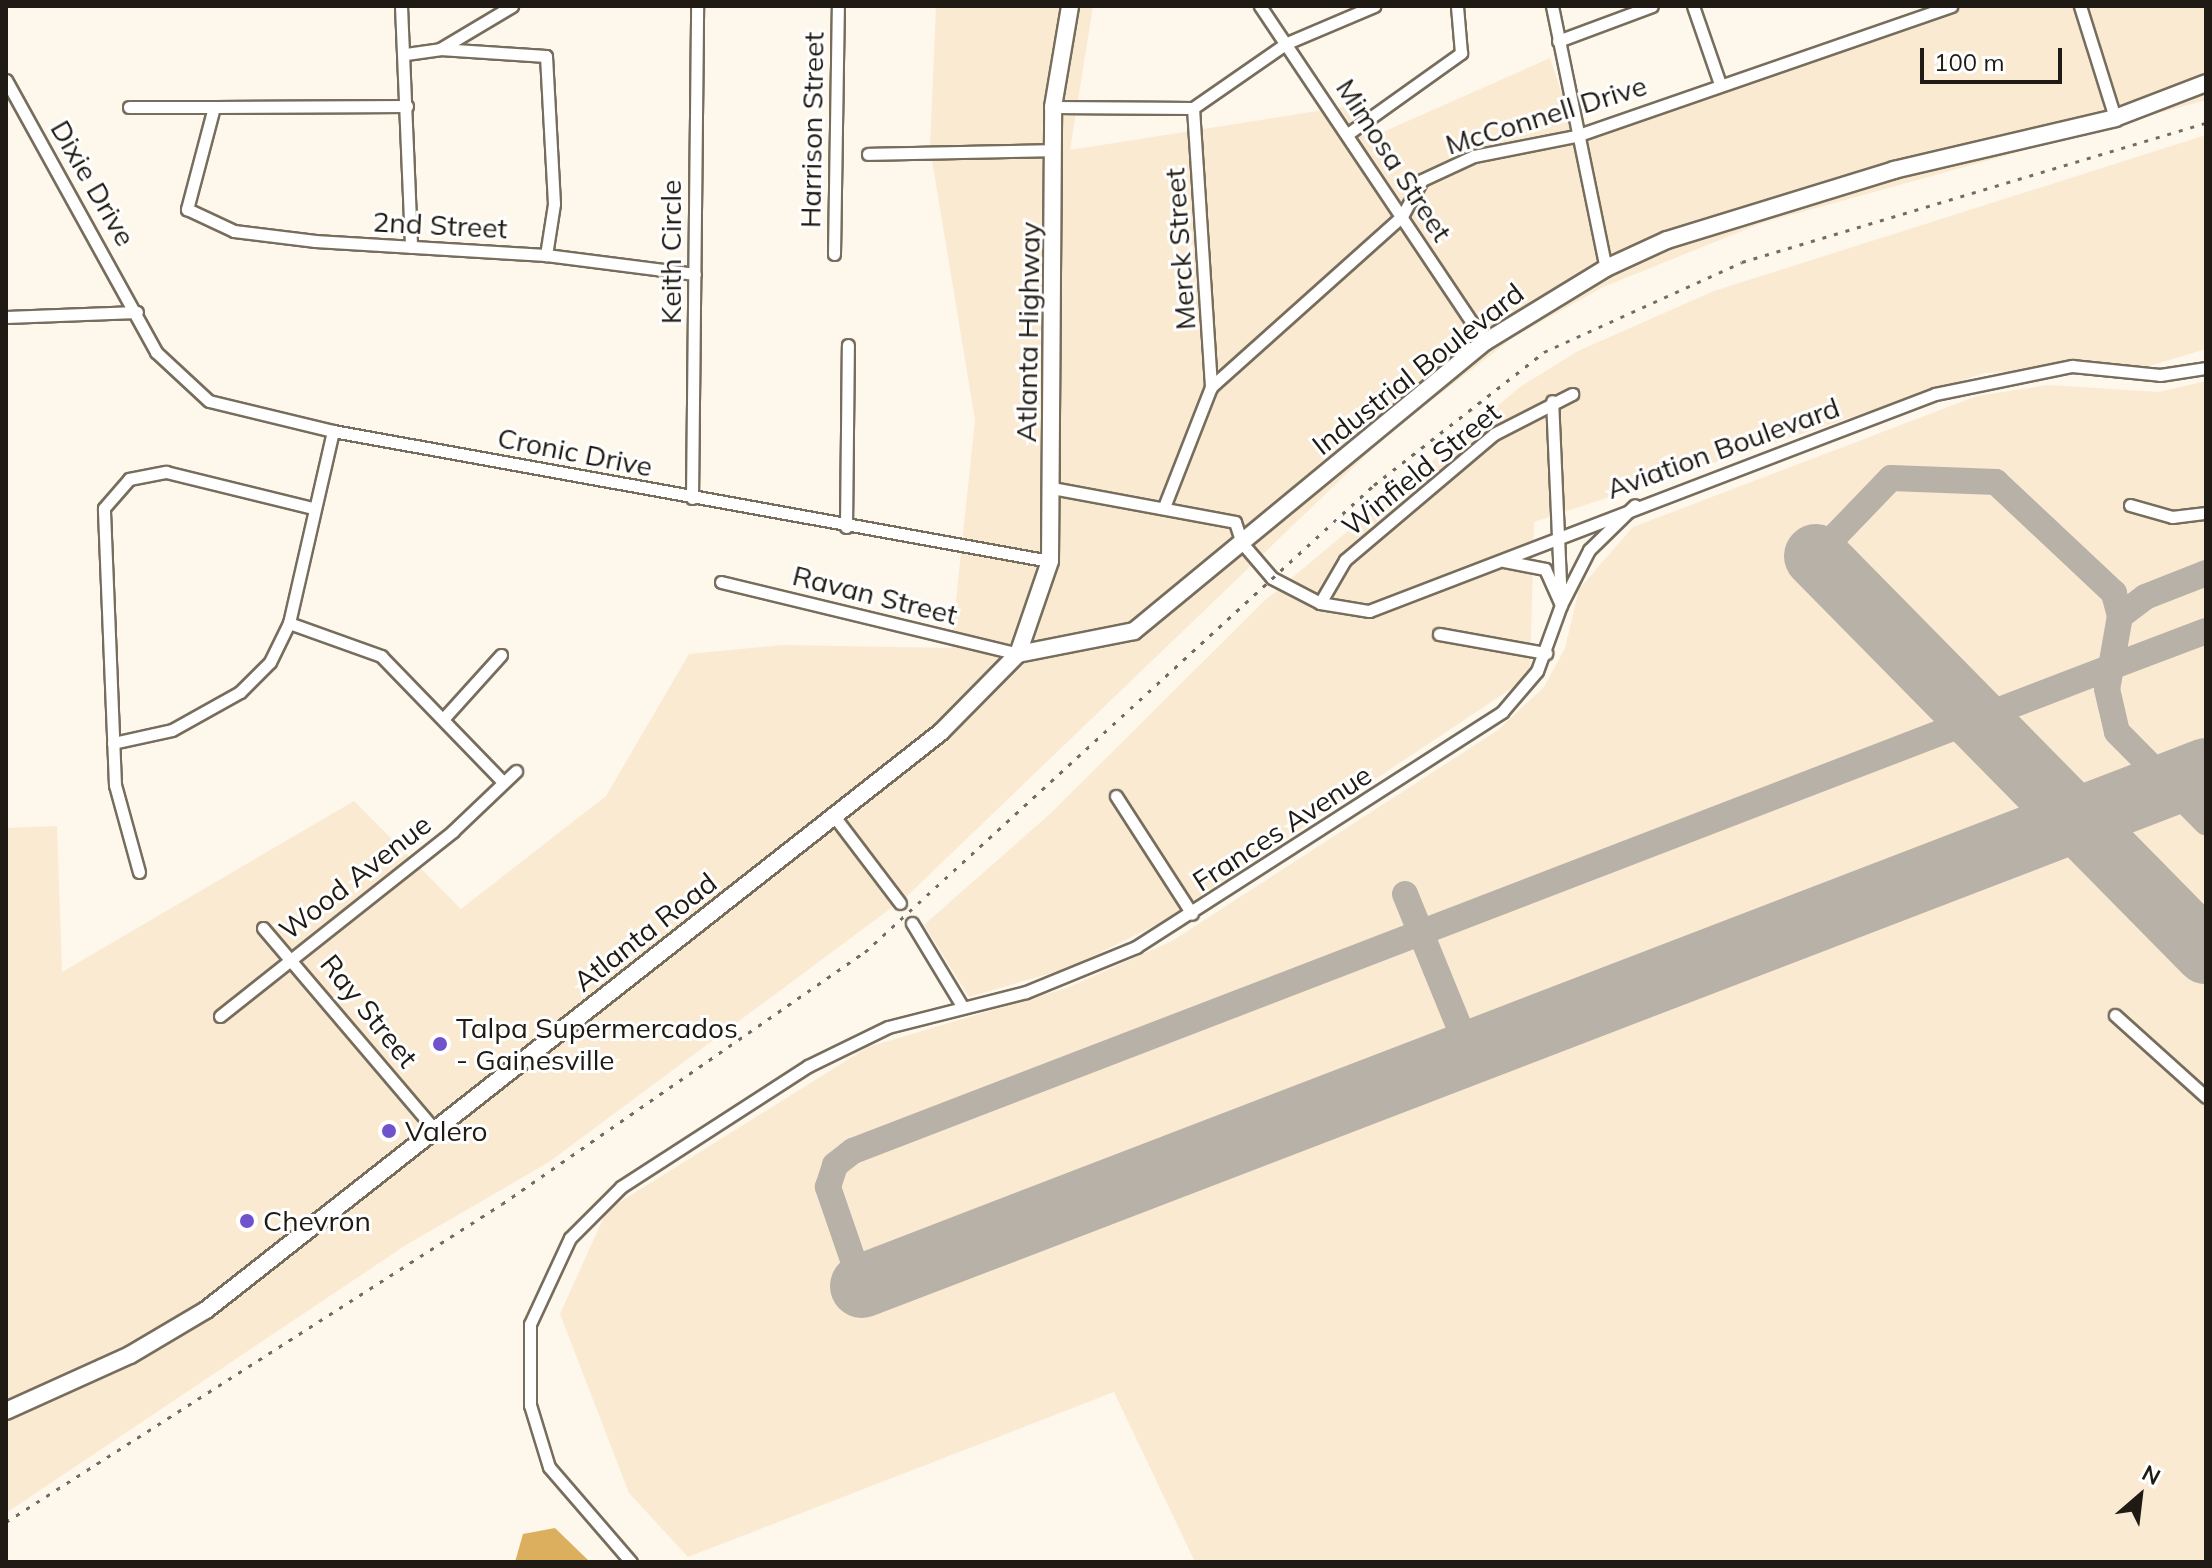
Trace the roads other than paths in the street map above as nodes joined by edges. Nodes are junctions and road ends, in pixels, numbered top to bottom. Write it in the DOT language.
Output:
graph roads {
  1 [pos="401,6"];
  2 [pos="512,6"];
  3 [pos="697,6"];
  4 [pos="838,6"];
  5 [pos="1070,6"];
  6 [pos="1260,6"];
  7 [pos="1374,6"];
  8 [pos="1457,6"];
  9 [pos="1552,6"];
  10 [pos="1652,6"];
  11 [pos="1693,6"];
  12 [pos="1951,6"];
  13 [pos="2080,6"];
  14 [pos="1558,41"];
  15 [pos="1287,43"];
  16 [pos="440,49"];
  17 [pos="406,54"];
  18 [pos="6,80"];
  19 [pos="2206,83"];
  20 [pos="1720,84"];
  21 [pos="407,106"];
  22 [pos="129,107"];
  23 [pos="214,107"];
  24 [pos="1053,107"];
  25 [pos="1193,108"];
  26 [pos="2115,118"];
  27 [pos="1349,133"];
  28 [pos="1576,136"];
  29 [pos="1054,150"];
  30 [pos="868,154"];
  31 [pos="1402,216"];
  32 [pos="411,247"];
  33 [pos="834,254"];
  34 [pos="546,255"];
  35 [pos="1606,268"];
  36 [pos="695,274"];
  37 [pos="137,312"];
  38 [pos="6,317"];
  39 [pos="1485,342"];
  40 [pos="848,345"];
  41 [pos="2206,368"];
  42 [pos="1211,387"];
  43 [pos="1572,394"];
  44 [pos="1552,401"];
  45 [pos="333,431"];
  46 [pos="1052,488"];
  47 [pos="692,498"];
  48 [pos="1635,504"];
  49 [pos="2130,505"];
  50 [pos="1164,507"];
  51 [pos="313,508"];
  52 [pos="2206,513"];
  53 [pos="846,527"];
  54 [pos="1555,539"];
  55 [pos="1242,543"];
  56 [pos="1499,560"];
  57 [pos="1050,561"];
  58 [pos="721,582"];
  59 [pos="1320,603"];
  60 [pos="1561,605"];
  61 [pos="289,623"];
  62 [pos="1439,634"];
  63 [pos="1546,653"];
  64 [pos="1018,654"];
  65 [pos="501,655"];
  66 [pos="444,718"];
  67 [pos="113,743"];
  68 [pos="516,771"];
  69 [pos="502,781"];
  70 [pos="1116,796"];
  71 [pos="834,816"];
  72 [pos="139,872"];
  73 [pos="900,903"];
  74 [pos="1192,914"];
  75 [pos="912,923"];
  76 [pos="263,928"];
  77 [pos="293,957"];
  78 [pos="962,1006"];
  79 [pos="2115,1015"];
  80 [pos="220,1016"];
  81 [pos="2206,1097"];
  82 [pos="433,1128"];
  83 [pos="6,1411"];
  84 [pos="631,1562"];
  1 -- 17 [label="street"];
  2 -- 16 [label="street"];
  3 -- 36 [label="street, Keith Circle"];
  4 -- 33 [label="street, Harrison Street"];
  5 -- 24 [label="main road, Atlanta Highway"];
  6 -- 15 [label="street, Mimosa Street"];
  7 -- 15 [label="street"];
  8 -- 27 [label="street"];
  9 -- 14 [label="street"];
  10 -- 14 [label="street"];
  11 -- 20 [label="street"];
  12 -- 20 [label="street, McConnell Drive"];
  13 -- 26 [label="street"];
  14 -- 28 [label="street"];
  15 -- 25 [label="street"];
  15 -- 27 [label="street, Mimosa Street"];
  16 -- 17 [label="street"];
  16 -- 34 [label="street"];
  17 -- 21 [label="street"];
  18 -- 37 [label="street, Dixie Drive"];
  19 -- 26 [label="main road, Industrial Boulevard"];
  20 -- 28 [label="street, McConnell Drive"];
  21 -- 23 [label="street"];
  21 -- 32 [label="street"];
  22 -- 23 [label="street"];
  23 -- 32 [label="street, 2nd Street"];
  24 -- 25 [label="street"];
  24 -- 29 [label="main road, Atlanta Highway"];
  25 -- 42 [label="street, Merck Street"];
  26 -- 35 [label="main road, Industrial Boulevard"];
  27 -- 31 [label="street, Mimosa Street"];
  28 -- 31 [label="street, McConnell Drive"];
  28 -- 35 [label="street"];
  29 -- 30 [label="street"];
  29 -- 46 [label="main road, Atlanta Highway"];
  31 -- 39 [label="street, Mimosa Street"];
  31 -- 42 [label="street, McConnell Drive"];
  32 -- 34 [label="street, 2nd Street"];
  34 -- 36 [label="street, 2nd Street"];
  35 -- 39 [label="main road, Industrial Boulevard"];
  36 -- 47 [label="street, Keith Circle"];
  37 -- 38 [label="street"];
  37 -- 45 [label="street, Cronic Drive"];
  39 -- 55 [label="main road, Industrial Boulevard"];
  40 -- 53 [label="street"];
  41 -- 48 [label="street, Aviation Boulevard"];
  42 -- 50 [label="street, McConnell Drive"];
  43 -- 44 [label="street, Winfield Street"];
  44 -- 54 [label="street, Frances Avenue"];
  44 -- 59 [label="street, Winfield Street"];
  45 -- 47 [label="street, Cronic Drive"];
  45 -- 51 [label="street"];
  46 -- 50 [label="street"];
  46 -- 57 [label="main road, Atlanta Highway"];
  47 -- 53 [label="street, Cronic Drive"];
  48 -- 54 [label="street, Aviation Boulevard"];
  48 -- 60 [label="street, Frances Avenue"];
  49 -- 52 [label="street"];
  50 -- 55 [label="street"];
  51 -- 61 [label="street"];
  51 -- 67 [label="street"];
  53 -- 57 [label="street, Cronic Drive"];
  54 -- 56 [label="street, Aviation Boulevard"];
  54 -- 60 [label="street, Frances Avenue"];
  55 -- 59 [label="street, Aviation Boulevard"];
  55 -- 64 [label="main road, Industrial Boulevard"];
  56 -- 59 [label="street, Aviation Boulevard"];
  56 -- 60 [label="street"];
  57 -- 64 [label="main road, Atlanta Highway"];
  58 -- 64 [label="street, Ravan Street"];
  60 -- 63 [label="street, Frances Avenue"];
  61 -- 66 [label="street"];
  61 -- 67 [label="street"];
  62 -- 63 [label="street"];
  63 -- 74 [label="street, Frances Avenue"];
  64 -- 71 [label="main road, Atlanta Road"];
  65 -- 66 [label="street"];
  66 -- 69 [label="street"];
  67 -- 72 [label="street"];
  68 -- 69 [label="street, Wood Avenue"];
  69 -- 77 [label="street, Wood Avenue"];
  70 -- 74 [label="street"];
  71 -- 73 [label="street"];
  71 -- 82 [label="main road, Atlanta Road"];
  74 -- 78 [label="street, Frances Avenue"];
  75 -- 78 [label="street"];
  76 -- 77 [label="street, Ray Street"];
  77 -- 80 [label="street, Wood Avenue"];
  77 -- 82 [label="street, Ray Street"];
  78 -- 84 [label="street, Frances Avenue"];
  79 -- 81 [label="street"];
  82 -- 83 [label="main road, Atlanta Road"];
}
